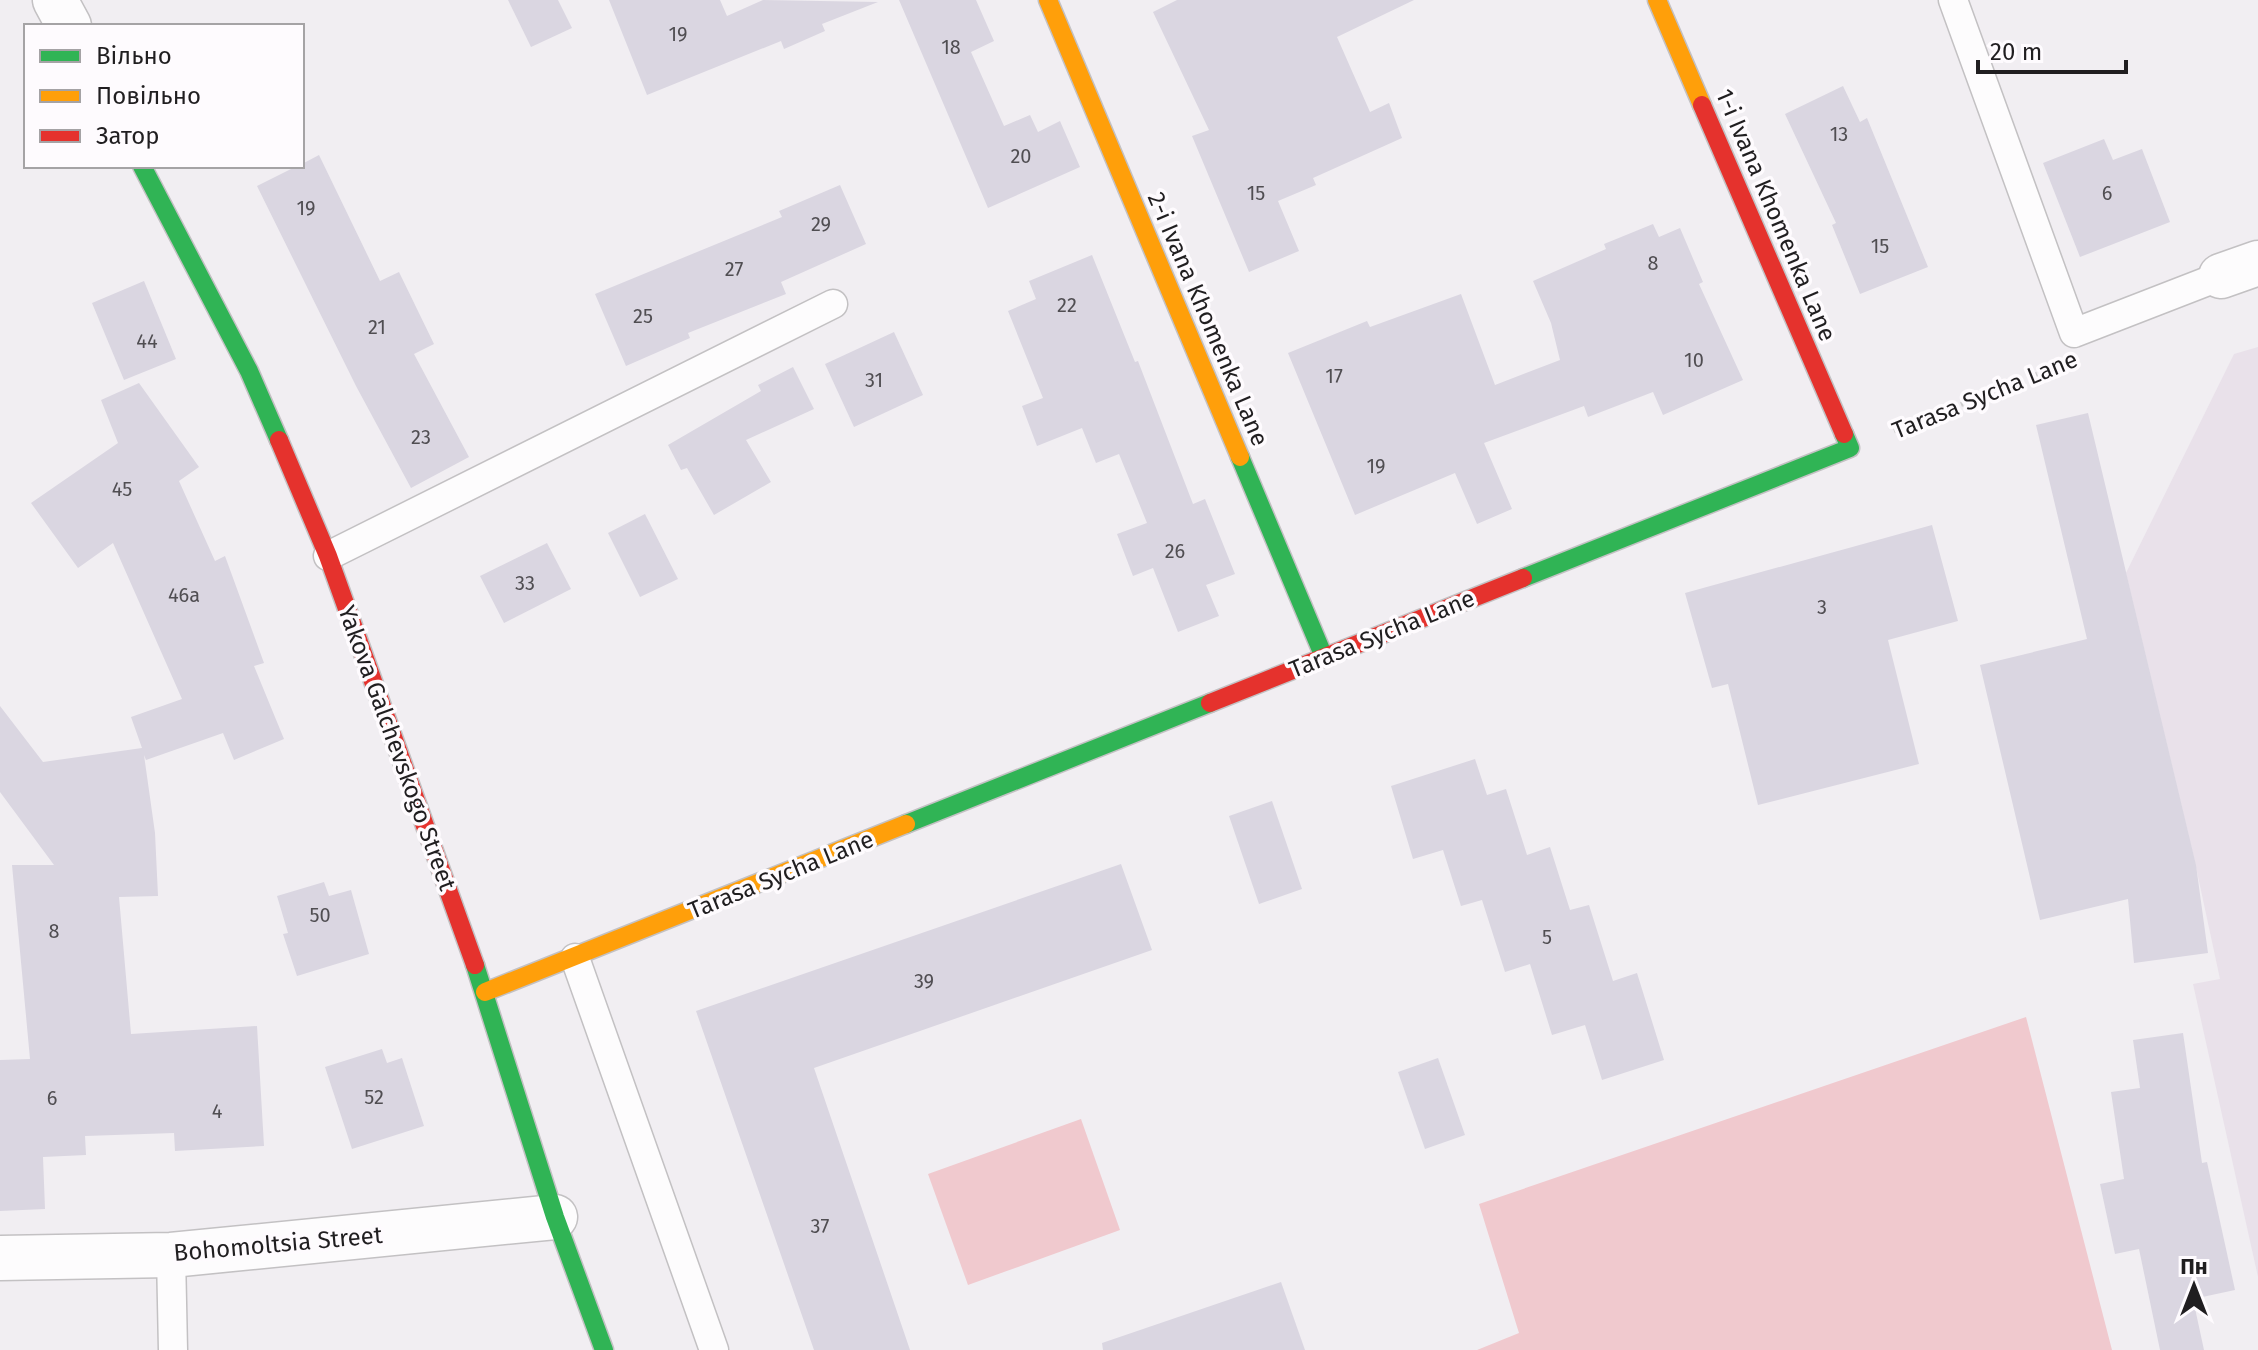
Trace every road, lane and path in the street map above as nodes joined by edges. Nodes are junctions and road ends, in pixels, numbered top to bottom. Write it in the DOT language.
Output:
graph roads {
  1 [pos="55,0"];
  2 [pos="1048,0"];
  3 [pos="1657,0"];
  4 [pos="1953,0"];
  5 [pos="68,24"];
  6 [pos="143,168"];
  7 [pos="2239,270"];
  8 [pos="833,304"];
  9 [pos="2056,367"];
  10 [pos="1850,448"];
  11 [pos="328,556"];
  12 [pos="1324,657"];
  13 [pos="575,958"];
  14 [pos="485,992"];
  15 [pos="555,1217"];
  16 [pos="171,1255"];
  17 [pos="0,1258"];
  18 [pos="173,1350"];
  19 [pos="604,1350"];
  20 [pos="714,1350"];
  1 -- 5 [label="street"];
  2 -- 12 [label="street, 2-i Ivana Khomenka Lane"];
  3 -- 10 [label="street, 1-i Ivana Khomenka Lane"];
  4 -- 7 [label="lane"];
  6 -- 11 [label="street, Yakova Galchevskogo Street"];
  8 -- 11 [label="lane"];
  9 -- 10 [label="path, Tarasa Sycha Lane"];
  10 -- 12 [label="street, Tarasa Sycha Lane"];
  11 -- 14 [label="street, Yakova Galchevskogo Street"];
  12 -- 13 [label="street, Tarasa Sycha Lane"];
  13 -- 14 [label="street, Tarasa Sycha Lane"];
  13 -- 20 [label="lane"];
  14 -- 15 [label="street, Yakova Galchevskogo Street"];
  15 -- 16 [label="street, Bohomoltsia Street"];
  15 -- 19 [label="street, Yakova Galchevskogo Street"];
  16 -- 17 [label="street, Bohomoltsia Street"];
  16 -- 18 [label="lane"];
}
